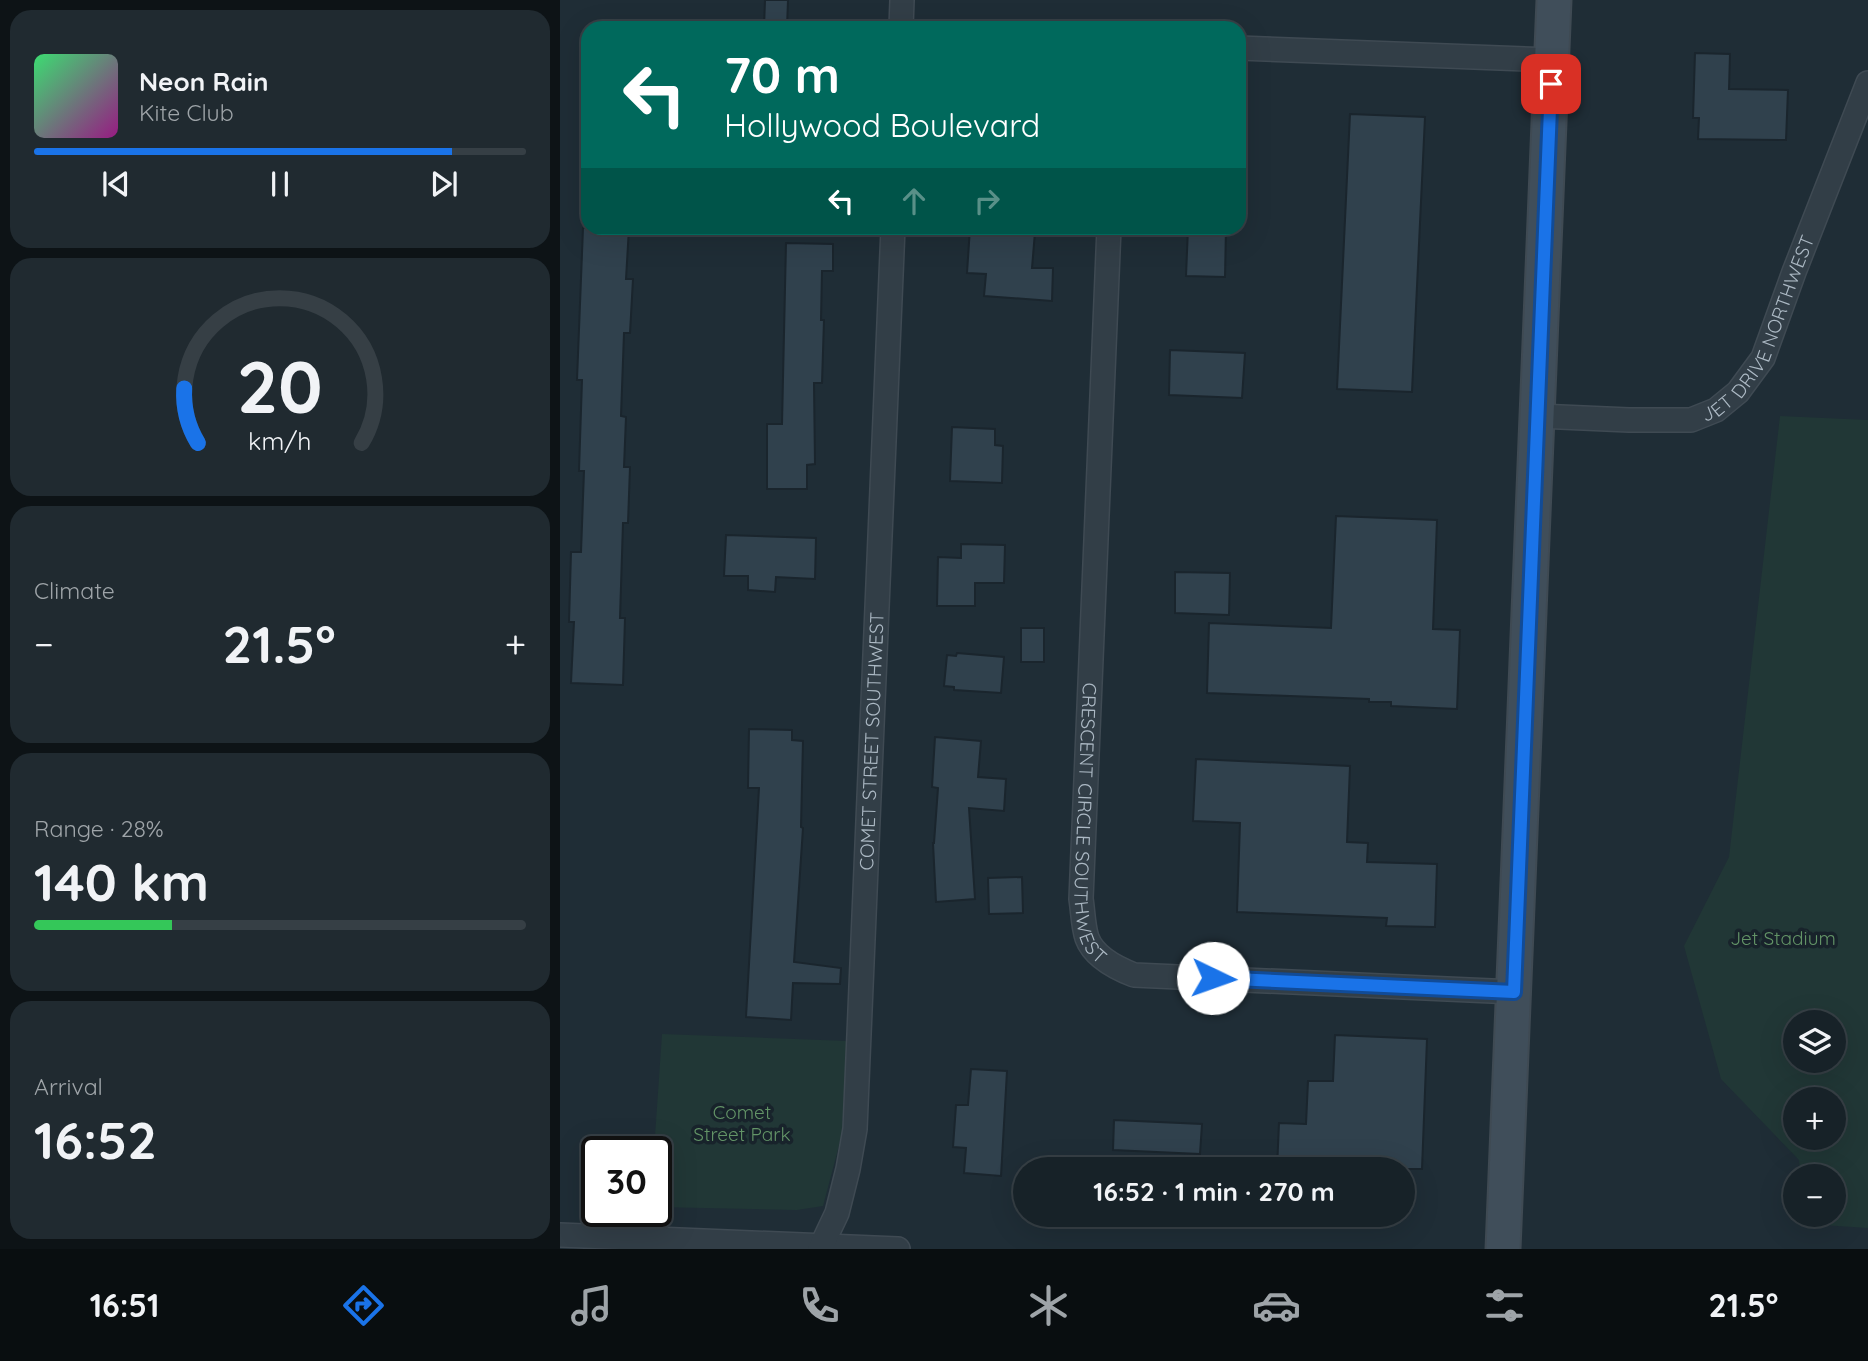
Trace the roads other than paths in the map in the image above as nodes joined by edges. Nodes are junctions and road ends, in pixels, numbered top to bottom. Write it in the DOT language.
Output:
graph roads {
  1 [pos="902,0"];
  2 [pos="1555,0"];
  3 [pos="901,21"];
  4 [pos="1246,48"];
  5 [pos="1552,60"];
  6 [pos="1868,83"];
  7 [pos="893,235"];
  8 [pos="1109,235"];
  9 [pos="1538,416"];
  10 [pos="1514,992"];
  11 [pos="560,1235"];
  12 [pos="821,1247"];
  13 [pos="898,1249"];
  14 [pos="1503,1249"];
  1 -- 3 [label="street"];
  2 -- 5 [label="street"];
  4 -- 5 [label="street"];
  5 -- 9 [label="street"];
  6 -- 9 [label="street, JET DRIVE NORTHWEST"];
  7 -- 12 [label="street, COMET STREET SOUTHWEST"];
  8 -- 10 [label="street, CRESCENT CIRCLE SOUTHWEST"];
  9 -- 10 [label="street"];
  10 -- 14 [label="street"];
  11 -- 12 [label="street"];
  12 -- 13 [label="street"];
}
